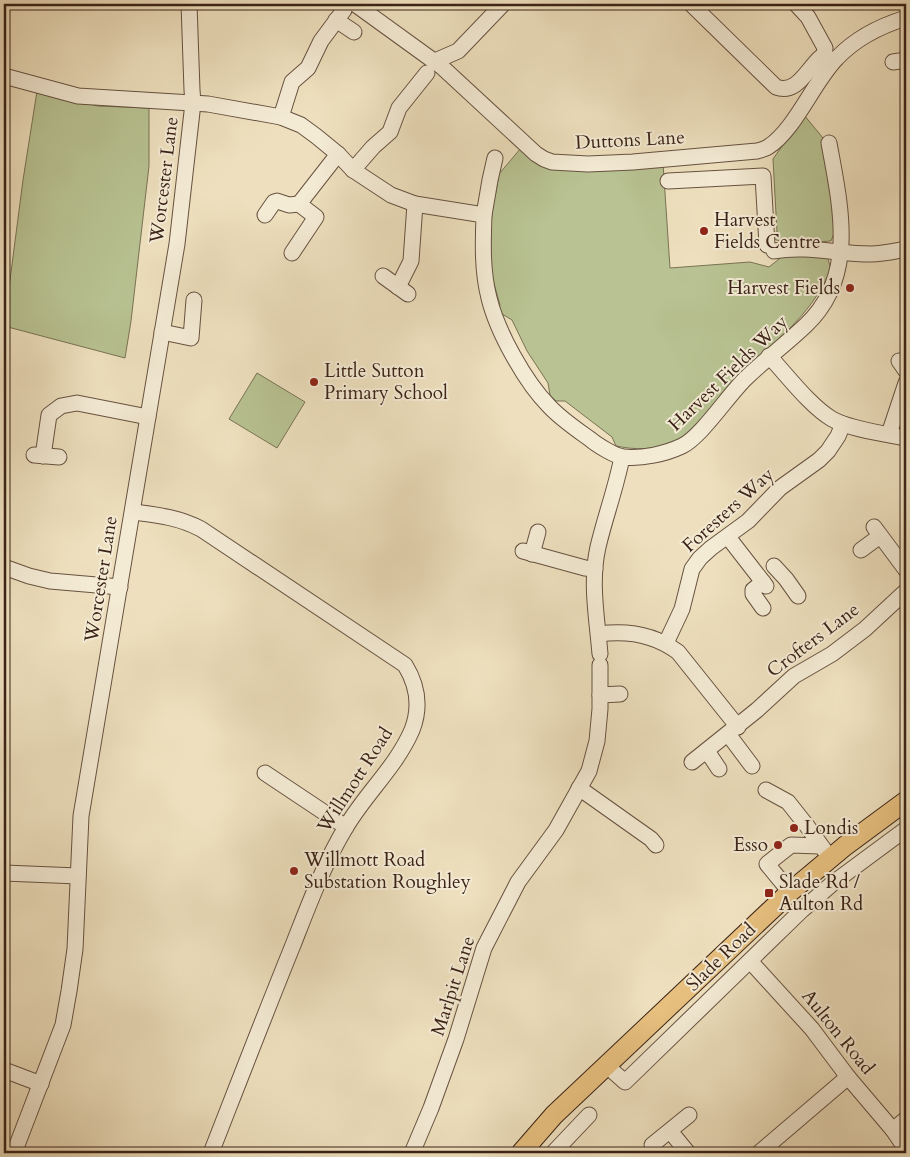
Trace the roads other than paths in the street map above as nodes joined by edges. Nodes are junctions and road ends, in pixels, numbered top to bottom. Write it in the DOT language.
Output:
graph roads {
  1 [pos="189,4"];
  2 [pos="502,4"];
  3 [pos="691,4"];
  4 [pos="796,4"];
  5 [pos="345,11"];
  6 [pos="906,18"];
  7 [pos="354,32"];
  8 [pos="829,59"];
  9 [pos="4,76"];
  10 [pos="428,76"];
  11 [pos="193,103"];
  12 [pos="281,117"];
  13 [pos="835,151"];
  14 [pos="338,154"];
  15 [pos="495,158"];
  16 [pos="353,170"];
  17 [pos="668,182"];
  18 [pos="299,204"];
  19 [pos="415,204"];
  20 [pos="265,215"];
  21 [pos="484,215"];
  22 [pos="906,249"];
  23 [pos="842,252"];
  24 [pos="292,253"];
  25 [pos="383,276"];
  26 [pos="194,300"];
  27 [pos="162,332"];
  28 [pos="769,356"];
  29 [pos="906,383"];
  30 [pos="148,417"];
  31 [pos="843,424"];
  32 [pos="889,434"];
  33 [pos="906,438"];
  34 [pos="45,456"];
  35 [pos="622,457"];
  36 [pos="132,512"];
  37 [pos="538,532"];
  38 [pos="728,537"];
  39 [pos="861,550"];
  40 [pos="4,567"];
  41 [pos="595,569"];
  42 [pos="906,570"];
  43 [pos="763,581"];
  44 [pos="120,587"];
  45 [pos="906,591"];
  46 [pos="798,596"];
  47 [pos="763,608"];
  48 [pos="599,634"];
  49 [pos="666,643"];
  50 [pos="620,694"];
  51 [pos="600,695"];
  52 [pos="729,733"];
  53 [pos="706,751"];
  54 [pos="692,762"];
  55 [pos="752,766"];
  56 [pos="719,769"];
  57 [pos="265,774"];
  58 [pos="579,788"];
  59 [pos="766,790"];
  60 [pos="906,801"];
  61 [pos="346,827"];
  62 [pos="906,829"];
  63 [pos="656,845"];
  64 [pos="825,852"];
  65 [pos="4,873"];
  66 [pos="78,876"];
  67 [pos="789,893"];
  68 [pos="802,910"];
  69 [pos="750,961"];
  70 [pos="676,1000"];
  71 [pos="693,1016"];
  72 [pos="607,1066"];
  73 [pos="4,1070"];
  74 [pos="848,1077"];
  75 [pos="41,1084"];
  76 [pos="554,1115"];
  77 [pos="589,1115"];
  78 [pos="689,1115"];
  79 [pos="906,1119"];
  80 [pos="893,1130"];
  81 [pos="670,1131"];
  82 [pos="573,1132"];
  83 [pos="652,1144"];
  84 [pos="906,1149"];
  85 [pos="14,1153"];
  86 [pos="211,1153"];
  87 [pos="412,1153"];
  88 [pos="521,1153"];
  89 [pos="553,1153"];
  90 [pos="688,1153"];
  91 [pos="759,1153"];
  1 -- 11 [label="street, Worcester Lane"];
  2 -- 10 [label="street"];
  3 -- 8 [label="street"];
  4 -- 8 [label="street"];
  5 -- 7 [label="street"];
  5 -- 10 [label="street, Duttons Lane"];
  5 -- 12 [label="street"];
  6 -- 8 [label="street, Duttons Lane"];
  8 -- 10 [label="street, Duttons Lane"];
  9 -- 11 [label="street"];
  10 -- 16 [label="street"];
  11 -- 12 [label="street"];
  11 -- 27 [label="street, Worcester Lane"];
  12 -- 14 [label="street"];
  13 -- 23 [label="street, Harvest Fields Way"];
  14 -- 16 [label="street"];
  14 -- 18 [label="street"];
  15 -- 21 [label="street"];
  16 -- 19 [label="street"];
  17 -- 23 [label="street"];
  18 -- 20 [label="street"];
  18 -- 24 [label="street"];
  19 -- 21 [label="street"];
  19 -- 25 [label="street"];
  21 -- 35 [label="street"];
  22 -- 23 [label="street"];
  23 -- 28 [label="street, Harvest Fields Way"];
  26 -- 27 [label="street"];
  27 -- 30 [label="street, Worcester Lane"];
  28 -- 31 [label="street"];
  28 -- 35 [label="street, Harvest Fields Way"];
  29 -- 32 [label="street"];
  30 -- 34 [label="street"];
  30 -- 36 [label="street, Worcester Lane"];
  31 -- 32 [label="street"];
  31 -- 38 [label="street, Foresters Way"];
  32 -- 33 [label="street"];
  35 -- 41 [label="street, Marlpit Lane"];
  36 -- 44 [label="street, Worcester Lane"];
  36 -- 61 [label="street, Willmott Road"];
  37 -- 41 [label="street"];
  38 -- 43 [label="street"];
  38 -- 49 [label="street, Foresters Way"];
  39 -- 42 [label="street"];
  40 -- 44 [label="street"];
  41 -- 48 [label="street, Marlpit Lane"];
  43 -- 46 [label="street"];
  43 -- 47 [label="street"];
  44 -- 66 [label="street, Worcester Lane"];
  45 -- 52 [label="street, Crofters Lane"];
  48 -- 49 [label="street"];
  48 -- 51 [label="street, Marlpit Lane"];
  49 -- 52 [label="street"];
  50 -- 51 [label="street"];
  51 -- 58 [label="street, Marlpit Lane"];
  52 -- 53 [label="street, Crofters Lane"];
  52 -- 55 [label="street"];
  53 -- 54 [label="street, Crofters Lane"];
  53 -- 56 [label="street"];
  57 -- 61 [label="street"];
  58 -- 63 [label="street"];
  58 -- 87 [label="street, Marlpit Lane"];
  59 -- 64 [label="street"];
  60 -- 64 [label="main road, Slade Road"];
  61 -- 86 [label="street, Willmott Road"];
  62 -- 68 [label="street, Slade Road"];
  64 -- 67 [label="main road, Slade Road"];
  64 -- 67 [label="street"];
  65 -- 66 [label="street"];
  66 -- 75 [label="street, Worcester Lane"];
  67 -- 68 [label="street"];
  67 -- 70 [label="main road, Slade Road"];
  68 -- 69 [label="street, Slade Road"];
  69 -- 71 [label="street, Slade Road"];
  69 -- 74 [label="street, Aulton Road"];
  70 -- 71 [label="street, Slade Road"];
  70 -- 72 [label="main road, Slade Road"];
  71 -- 72 [label="street, Slade Road"];
  72 -- 76 [label="main road, Slade Road"];
  73 -- 75 [label="street"];
  74 -- 80 [label="street, Aulton Road"];
  74 -- 91 [label="street"];
  75 -- 85 [label="street, Worcester Lane"];
  76 -- 82 [label="street"];
  76 -- 88 [label="main road, Slade Road"];
  77 -- 82 [label="street"];
  78 -- 81 [label="street"];
  79 -- 80 [label="street"];
  80 -- 84 [label="street, Aulton Road"];
  81 -- 83 [label="street"];
  81 -- 90 [label="street"];
  82 -- 89 [label="street"];
}
